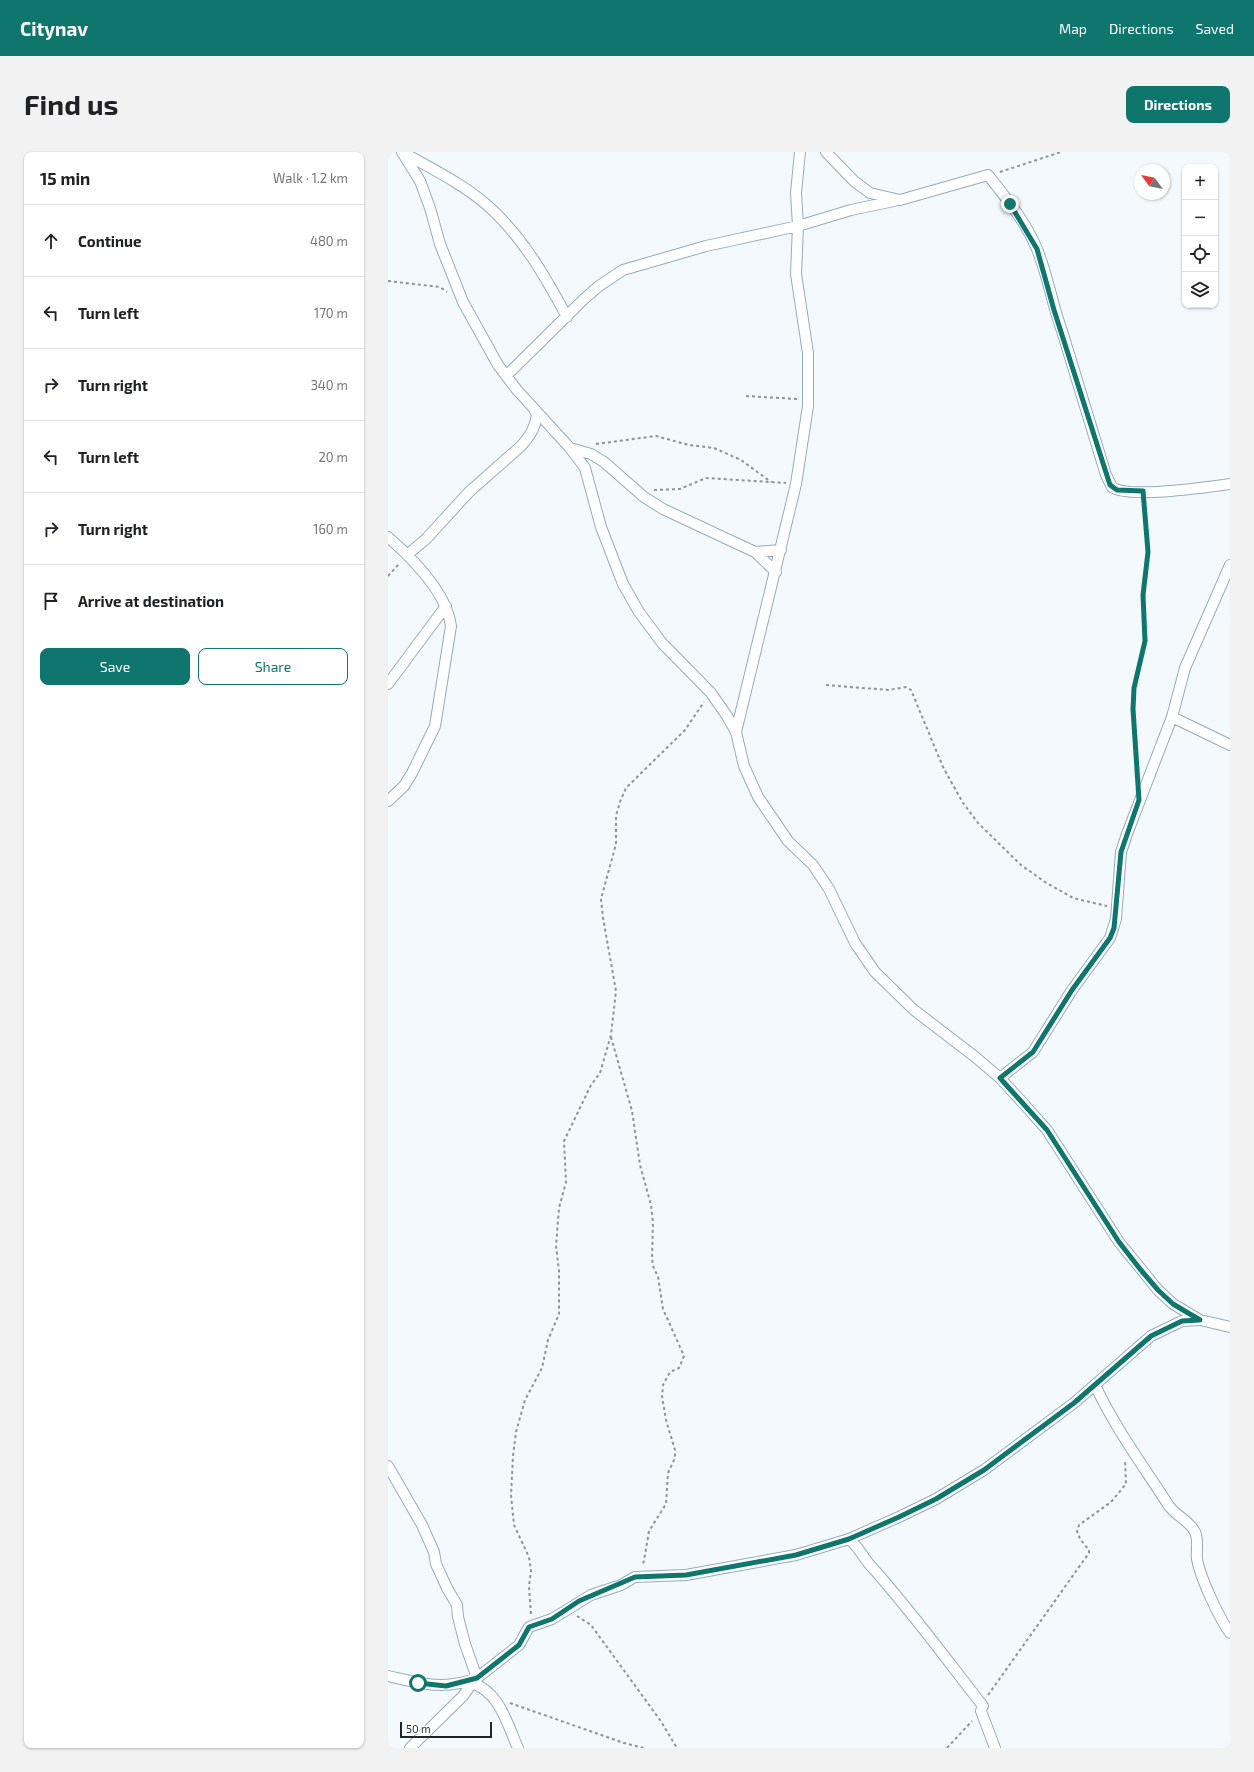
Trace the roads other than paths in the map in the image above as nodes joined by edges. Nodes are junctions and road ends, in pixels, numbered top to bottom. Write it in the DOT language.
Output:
graph roads {
  1 [pos="402,152"];
  2 [pos="800,152"];
  3 [pos="826,152"];
  4 [pos="900,200"];
  5 [pos="798,226"];
  6 [pos="566,317"];
  7 [pos="506,376"];
  8 [pos="534,409"];
  9 [pos="570,448"];
  10 [pos="1230,484"];
  11 [pos="388,537"];
  12 [pos="781,550"];
  13 [pos="755,552"];
  14 [pos="407,555"];
  15 [pos="1230,565"];
  16 [pos="776,572"];
  17 [pos="446,606"];
  18 [pos="388,684"];
  19 [pos="1172,717"];
  20 [pos="736,732"];
  21 [pos="1230,746"];
  22 [pos="388,801"];
  23 [pos="1000,1078"];
  24 [pos="1200,1320"];
  25 [pos="1230,1327"];
  26 [pos="1095,1385"];
  27 [pos="388,1466"];
  28 [pos="849,1539"];
  29 [pos="1230,1633"];
  30 [pos="388,1676"];
  31 [pos="473,1680"];
  32 [pos="410,1748"];
  33 [pos="518,1748"];
  34 [pos="995,1748"];
  1 -- 6 [label="street"];
  1 -- 7 [label="street"];
  2 -- 5 [label="street"];
  3 -- 4 [label="street"];
  4 -- 5 [label="street"];
  4 -- 10 [label="street"];
  5 -- 6 [label="street"];
  5 -- 12 [label="street"];
  6 -- 7 [label="street"];
  7 -- 8 [label="street"];
  8 -- 9 [label="street"];
  8 -- 14 [label="street"];
  9 -- 13 [label="street"];
  9 -- 20 [label="street"];
  11 -- 14 [label="street"];
  12 -- 13 [label="street"];
  12 -- 16 [label="street"];
  13 -- 16 [label="street"];
  14 -- 17 [label="street"];
  15 -- 19 [label="street"];
  16 -- 20 [label="street"];
  17 -- 18 [label="street"];
  17 -- 22 [label="street"];
  19 -- 21 [label="street"];
  19 -- 23 [label="street"];
  20 -- 23 [label="street"];
  23 -- 24 [label="street"];
  24 -- 25 [label="street"];
  24 -- 26 [label="street"];
  26 -- 28 [label="street"];
  26 -- 29 [label="street"];
  27 -- 31 [label="street"];
  28 -- 31 [label="street"];
  28 -- 34 [label="street"];
  30 -- 31 [label="street"];
  31 -- 32 [label="street"];
  31 -- 33 [label="street"];
}
